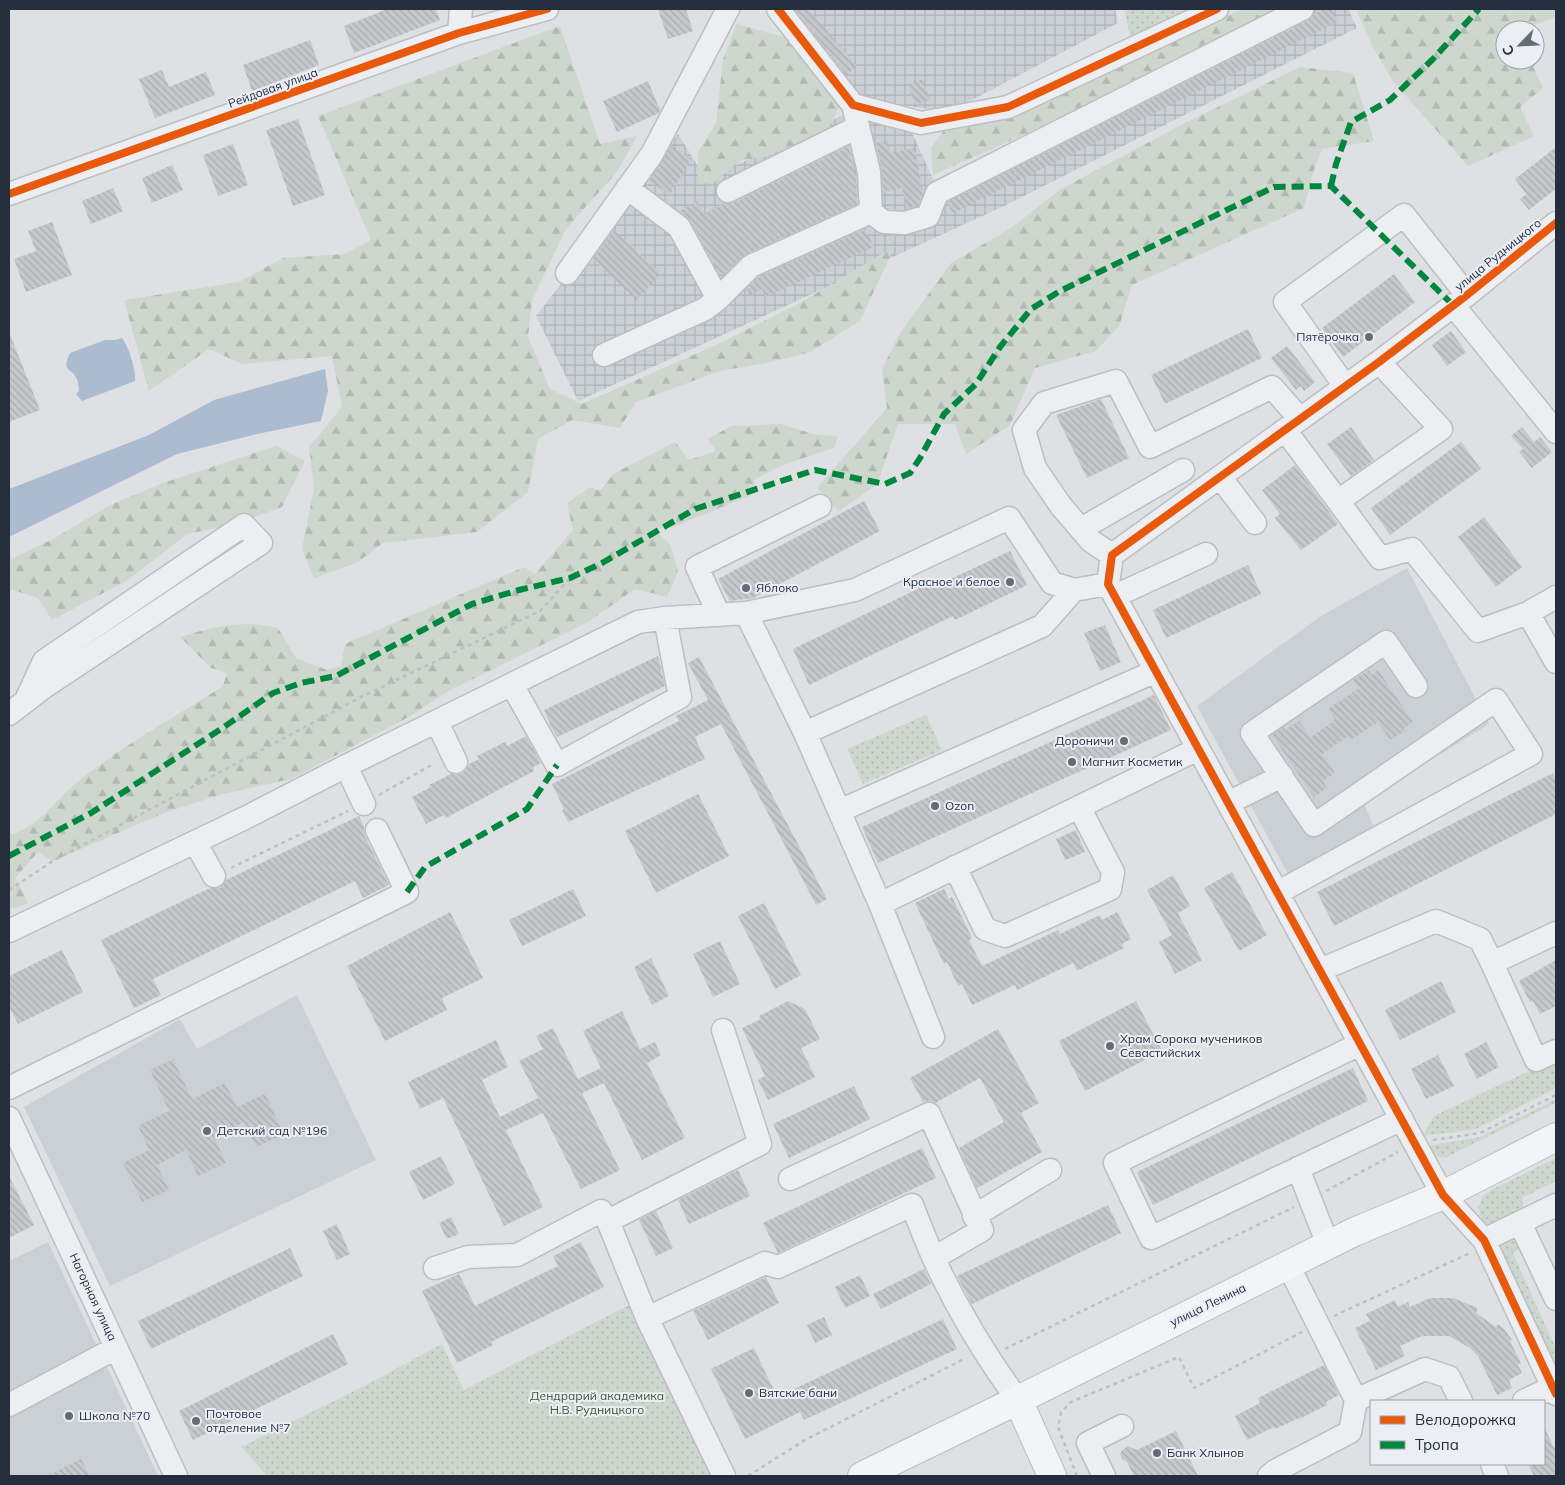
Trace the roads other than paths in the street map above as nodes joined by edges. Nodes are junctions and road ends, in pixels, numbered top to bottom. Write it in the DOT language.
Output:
graph roads {
  1 [pos="462,9"];
  2 [pos="547,9"];
  3 [pos="728,9"];
  4 [pos="778,9"];
  5 [pos="1217,9"];
  6 [pos="1302,9"];
  7 [pos="459,33"];
  8 [pos="852,105"];
  9 [pos="858,127"];
  10 [pos="628,188"];
  11 [pos="728,191"];
  12 [pos="9,194"];
  13 [pos="871,212"];
  14 [pos="1556,223"];
  15 [pos="567,273"];
  16 [pos="718,299"];
  17 [pos="1460,300"];
  18 [pos="604,355"];
  19 [pos="1379,362"];
  20 [pos="1345,386"];
  21 [pos="1292,424"];
  22 [pos="1556,432"];
  23 [pos="1150,447"];
  24 [pos="1183,470"];
  25 [pos="1213,482"];
  26 [pos="1338,501"];
  27 [pos="820,506"];
  28 [pos="1255,523"];
  29 [pos="1081,529"];
  30 [pos="1206,554"];
  31 [pos="1112,555"];
  32 [pos="1074,590"];
  33 [pos="1112,590"];
  34 [pos="1556,597"];
  35 [pos="746,613"];
  36 [pos="1528,613"];
  37 [pos="719,615"];
  38 [pos="665,618"];
  39 [pos="1556,662"];
  40 [pos="1156,671"];
  41 [pos="512,685"];
  42 [pos="1416,686"];
  43 [pos="26,700"];
  44 [pos="9,714"];
  45 [pos="437,722"];
  46 [pos="805,733"];
  47 [pos="1198,749"];
  48 [pos="454,758"];
  49 [pos="346,766"];
  50 [pos="1282,776"];
  51 [pos="364,804"];
  52 [pos="1228,804"];
  53 [pos="1079,807"];
  54 [pos="839,811"];
  55 [pos="377,830"];
  56 [pos="195,842"];
  57 [pos="955,867"];
  58 [pos="214,876"];
  59 [pos="1277,893"];
  60 [pos="880,904"];
  61 [pos="9,931"];
  62 [pos="1556,933"];
  63 [pos="1492,963"];
  64 [pos="1320,970"];
  65 [pos="723,1030"];
  66 [pos="933,1037"];
  67 [pos="1360,1044"];
  68 [pos="1556,1051"];
  69 [pos="9,1088"];
  70 [pos="9,1118"];
  71 [pos="1402,1119"];
  72 [pos="1556,1137"];
  73 [pos="1298,1168"];
  74 [pos="1050,1170"];
  75 [pos="790,1179"];
  76 [pos="1443,1195"];
  77 [pos="1556,1205"];
  78 [pos="974,1216"];
  79 [pos="608,1220"];
  80 [pos="1520,1223"];
  81 [pos="1485,1242"];
  82 [pos="1328,1245"];
  83 [pos="934,1258"];
  84 [pos="1288,1265"];
  85 [pos="436,1268"];
  86 [pos="1556,1299"];
  87 [pos="647,1318"];
  88 [pos="116,1348"];
  89 [pos="1555,1390"];
  90 [pos="1018,1400"];
  91 [pos="1356,1400"];
  92 [pos="1460,1400"];
  93 [pos="1527,1400"];
  94 [pos="9,1405"];
  95 [pos="1122,1426"];
  96 [pos="176,1476"];
  97 [pos="724,1476"];
  98 [pos="862,1476"];
  99 [pos="1052,1476"];
  100 [pos="1104,1476"];
  101 [pos="1269,1476"];
  1 -- 7 [label="street"];
  2 -- 7 [label="street, Рейдовая улица"];
  3 -- 10 [label="street"];
  4 -- 8 [label="street"];
  5 -- 8 [label="street"];
  6 -- 13 [label="street"];
  7 -- 12 [label="street, Рейдовая улица"];
  8 -- 9 [label="street"];
  9 -- 11 [label="street"];
  9 -- 13 [label="street"];
  10 -- 15 [label="street"];
  10 -- 16 [label="street"];
  13 -- 16 [label="street"];
  14 -- 17 [label="street, улица Рудницкого"];
  16 -- 18 [label="street"];
  17 -- 19 [label="street"];
  17 -- 20 [label="street"];
  17 -- 22 [label="street, улица Рудницкого"];
  19 -- 20 [label="street"];
  19 -- 26 [label="street"];
  20 -- 21 [label="street"];
  21 -- 23 [label="street"];
  21 -- 25 [label="street"];
  21 -- 26 [label="street"];
  23 -- 24 [label="street"];
  23 -- 29 [label="street"];
  24 -- 25 [label="street"];
  24 -- 29 [label="street"];
  25 -- 28 [label="street"];
  25 -- 31 [label="street"];
  26 -- 36 [label="street"];
  27 -- 37 [label="street"];
  29 -- 31 [label="street"];
  30 -- 33 [label="street"];
  31 -- 33 [label="street"];
  32 -- 33 [label="street"];
  32 -- 35 [label="street"];
  32 -- 46 [label="street"];
  33 -- 40 [label="street"];
  34 -- 36 [label="street"];
  35 -- 37 [label="street"];
  35 -- 46 [label="street"];
  36 -- 39 [label="street"];
  37 -- 38 [label="street"];
  38 -- 41 [label="street"];
  38 -- 41 [label="street"];
  40 -- 47 [label="street"];
  40 -- 54 [label="street"];
  41 -- 45 [label="street"];
  42 -- 50 [label="street"];
  43 -- 43 [label="street"];
  43 -- 44 [label="street"];
  45 -- 48 [label="street"];
  45 -- 49 [label="street"];
  46 -- 54 [label="street"];
  47 -- 52 [label="street"];
  47 -- 53 [label="street"];
  49 -- 51 [label="street"];
  49 -- 56 [label="street"];
  50 -- 52 [label="street"];
  50 -- 59 [label="street"];
  52 -- 59 [label="street"];
  53 -- 57 [label="street"];
  53 -- 57 [label="street"];
  54 -- 60 [label="street"];
  55 -- 69 [label="street"];
  56 -- 58 [label="street"];
  56 -- 61 [label="street"];
  57 -- 60 [label="street"];
  59 -- 64 [label="street"];
  60 -- 66 [label="street"];
  62 -- 63 [label="street"];
  63 -- 64 [label="street"];
  63 -- 68 [label="street"];
  64 -- 67 [label="street"];
  65 -- 79 [label="street"];
  67 -- 71 [label="street"];
  67 -- 73 [label="street"];
  70 -- 88 [label="street, Нагорная улица"];
  71 -- 73 [label="street"];
  71 -- 76 [label="street"];
  72 -- 76 [label="main road, улица Ленина"];
  73 -- 82 [label="street"];
  74 -- 78 [label="street"];
  75 -- 78 [label="street"];
  76 -- 81 [label="street"];
  76 -- 82 [label="main road, улица Ленина"];
  77 -- 80 [label="street"];
  78 -- 83 [label="street"];
  79 -- 85 [label="street"];
  79 -- 87 [label="street"];
  80 -- 81 [label="street"];
  80 -- 86 [label="street"];
  81 -- 89 [label="street"];
  82 -- 84 [label="main road, улица Ленина"];
  83 -- 87 [label="street"];
  83 -- 90 [label="street"];
  84 -- 90 [label="main road, улица Ленина"];
  84 -- 91 [label="street"];
  87 -- 97 [label="street"];
  88 -- 94 [label="street"];
  88 -- 96 [label="street, Нагорная улица"];
  89 -- 93 [label="street"];
  90 -- 98 [label="main road, улица Ленина"];
  90 -- 99 [label="main road"];
  91 -- 92 [label="street"];
  91 -- 101 [label="street"];
  95 -- 100 [label="street"];
}
